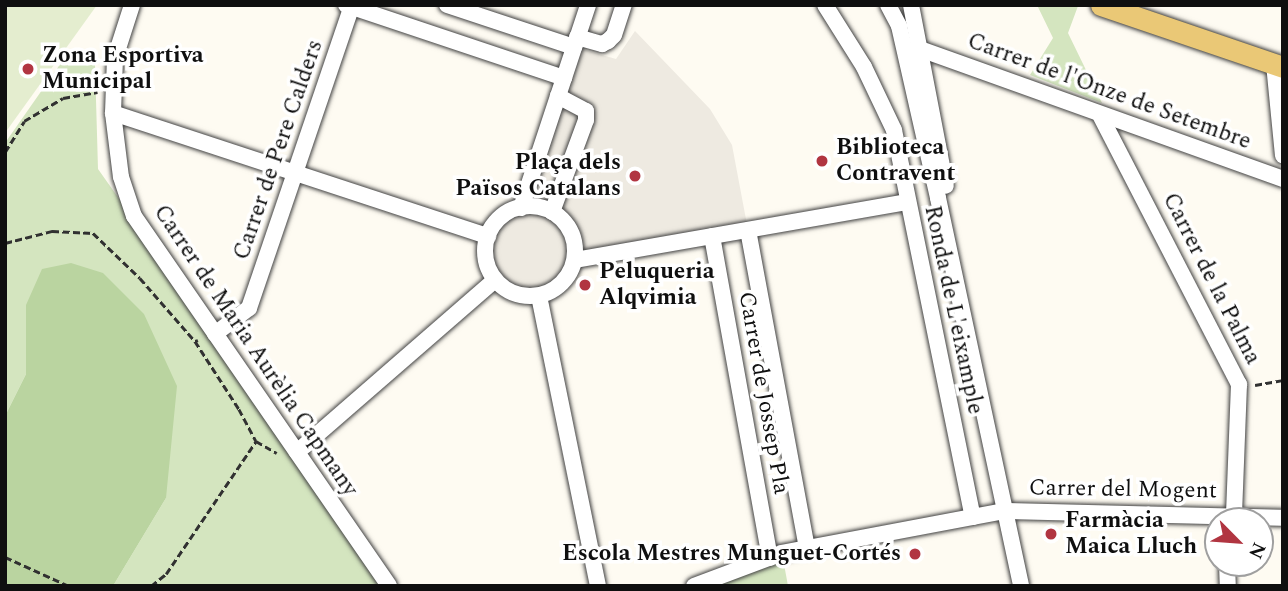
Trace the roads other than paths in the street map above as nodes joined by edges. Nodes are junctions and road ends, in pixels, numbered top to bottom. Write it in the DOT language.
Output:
graph roads {
  1 [pos="132,5"];
  2 [pos="447,5"];
  3 [pos="588,5"];
  4 [pos="624,5"];
  5 [pos="825,5"];
  6 [pos="888,5"];
  7 [pos="911,5"];
  8 [pos="1101,5"];
  9 [pos="350,6"];
  10 [pos="575,42"];
  11 [pos="920,49"];
  12 [pos="1278,65"];
  13 [pos="564,78"];
  14 [pos="558,96"];
  15 [pos="113,113"];
  16 [pos="1101,117"];
  17 [pos="1283,156"];
  18 [pos="294,172"];
  19 [pos="1283,179"];
  20 [pos="907,202"];
  21 [pos="521,208"];
  22 [pos="552,212"];
  23 [pos="748,230"];
  24 [pos="488,236"];
  25 [pos="712,236"];
  26 [pos="575,260"];
  27 [pos="495,280"];
  28 [pos="539,296"];
  29 [pos="215,334"];
  30 [pos="979,381"];
  31 [pos="297,453"];
  32 [pos="1228,507"];
  33 [pos="1005,511"];
  34 [pos="1204,516"];
  35 [pos="973,517"];
  36 [pos="807,548"];
  37 [pos="770,558"];
  38 [pos="389,586"];
  39 [pos="598,586"];
  40 [pos="694,586"];
  41 [pos="1021,586"];
  1 -- 15 [label="street, Carrer de Maria Aurèlia Capmany"];
  2 -- 10 [label="street"];
  3 -- 10 [label="street"];
  4 -- 10 [label="street"];
  5 -- 20 [label="street, Ronda de L'eixample"];
  6 -- 30 [label="street"];
  7 -- 11 [label="street"];
  8 -- 12 [label="main road"];
  9 -- 13 [label="street"];
  9 -- 18 [label="street, Carrer de Pere Calders"];
  10 -- 13 [label="street"];
  11 -- 16 [label="street, Carrer de l'Onze de Setembre"];
  11 -- 30 [label="street"];
  12 -- 17 [label="street"];
  13 -- 14 [label="street"];
  14 -- 21 [label="street"];
  14 -- 22 [label="street"];
  15 -- 18 [label="street"];
  15 -- 29 [label="street, Carrer de Maria Aurèlia Capmany"];
  16 -- 19 [label="street, Carrer de l'Onze de Setembre"];
  16 -- 32 [label="street, Carrer de la Palma"];
  18 -- 24 [label="street"];
  18 -- 29 [label="street, Carrer de Pere Calders"];
  20 -- 23 [label="street"];
  20 -- 35 [label="street, Ronda de L'eixample"];
  21 -- 22 [label="street"];
  21 -- 24 [label="street"];
  22 -- 26 [label="street"];
  23 -- 25 [label="street"];
  23 -- 36 [label="street, Carrer de Jossep Pla"];
  24 -- 27 [label="street"];
  25 -- 26 [label="street"];
  25 -- 37 [label="street, Carrer de Jossep Pla"];
  26 -- 28 [label="street"];
  27 -- 28 [label="street"];
  27 -- 31 [label="street"];
  28 -- 39 [label="street"];
  29 -- 31 [label="street, Carrer de Maria Aurèlia Capmany"];
  30 -- 33 [label="street"];
  31 -- 38 [label="street, Carrer de Maria Aurèlia Capmany"];
  33 -- 34 [label="street, Carrer del Mogent"];
  33 -- 35 [label="street, Carrer del Mogent"];
  33 -- 41 [label="street"];
  35 -- 36 [label="street, Carrer del Mogent"];
  36 -- 37 [label="street, Carrer del Mogent"];
  37 -- 40 [label="street, Carrer del Mogent"];
}
